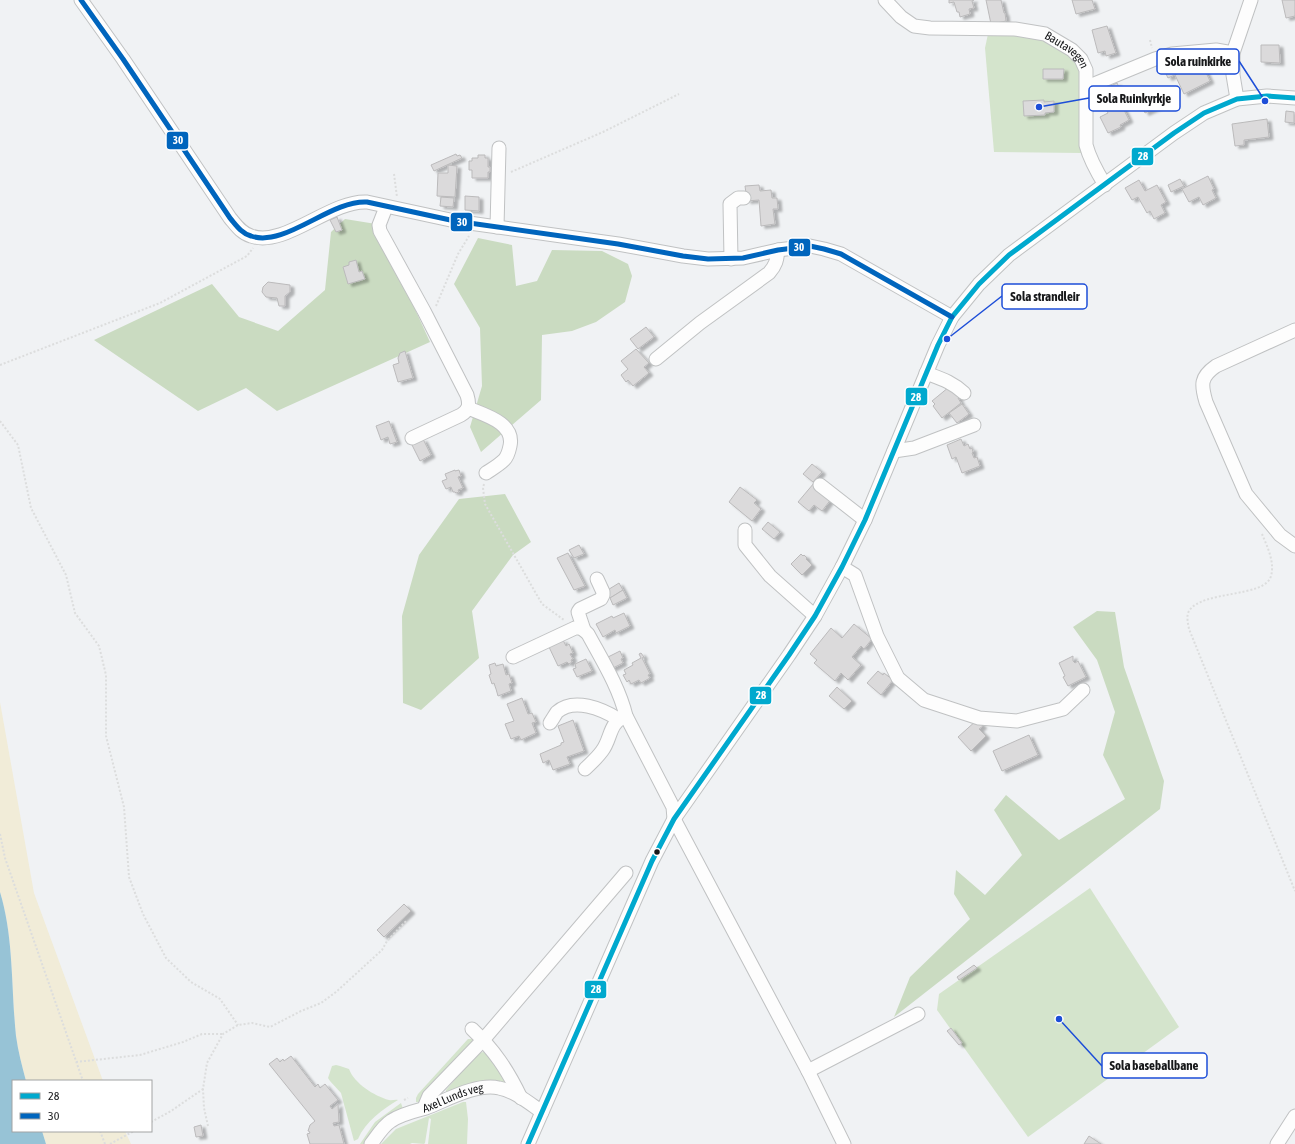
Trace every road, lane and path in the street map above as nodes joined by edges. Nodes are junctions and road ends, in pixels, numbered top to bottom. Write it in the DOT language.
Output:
graph roads {
  1 [pos="81,0"];
  2 [pos="885,0"];
  3 [pos="1251,0"];
  4 [pos="1233,53"];
  5 [pos="1087,87"];
  6 [pos="679,94"];
  7 [pos="1295,98"];
  8 [pos="1237,99"];
  9 [pos="499,148"];
  10 [pos="394,174"];
  11 [pos="498,178"];
  12 [pos="1105,184"];
  13 [pos="744,198"];
  14 [pos="386,207"];
  15 [pos="402,210"];
  16 [pos="497,227"];
  17 [pos="259,238"];
  18 [pos="467,239"];
  19 [pos="778,250"];
  20 [pos="731,259"];
  21 [pos="952,316"];
  22 [pos="430,322"];
  23 [pos="1295,330"];
  24 [pos="656,359"];
  25 [pos="0,365"];
  26 [pos="926,373"];
  27 [pos="964,393"];
  28 [pos="468,408"];
  29 [pos="0,421"];
  30 [pos="974,425"];
  31 [pos="412,438"];
  32 [pos="894,451"];
  33 [pos="486,473"];
  34 [pos="820,485"];
  35 [pos="865,520"];
  36 [pos="1260,528"];
  37 [pos="745,530"];
  38 [pos="1295,546"];
  39 [pos="842,567"];
  40 [pos="597,579"];
  41 [pos="815,616"];
  42 [pos="579,629"];
  43 [pos="514,657"];
  44 [pos="1083,690"];
  45 [pos="622,717"];
  46 [pos="550,723"];
  47 [pos="585,769"];
  48 [pos="674,819"];
  49 [pos="0,834"];
  50 [pos="626,873"];
  51 [pos="1295,891"];
  52 [pos="407,920"];
  53 [pos="918,1014"];
  54 [pos="238,1025"];
  55 [pos="472,1028"];
  56 [pos="223,1034"];
  57 [pos="483,1040"];
  58 [pos="76,1062"];
  59 [pos="808,1071"];
  60 [pos="83,1080"];
  61 [pos="203,1090"];
  62 [pos="521,1098"];
  63 [pos="424,1108"];
  64 [pos="542,1112"];
  65 [pos="1295,1116"];
  66 [pos="152,1121"];
  67 [pos="208,1126"];
  68 [pos="100,1132"];
  69 [pos="132,1132"];
  70 [pos="105,1144"];
  71 [pos="110,1144"];
  72 [pos="371,1144"];
  73 [pos="528,1144"];
  74 [pos="844,1144"];
  75 [pos="1277,1144"];
  1 -- 17 [label="street"];
  2 -- 5 [label="street, Bautavegen"];
  3 -- 4 [label="street"];
  4 -- 5 [label="street, Bautavegen"];
  4 -- 8 [label="street"];
  5 -- 12 [label="street"];
  6 -- 11 [label="path"];
  7 -- 8 [label="street"];
  8 -- 12 [label="street"];
  9 -- 11 [label="street"];
  10 -- 15 [label="path"];
  11 -- 16 [label="street"];
  12 -- 21 [label="street"];
  13 -- 20 [label="street"];
  14 -- 15 [label="street"];
  14 -- 17 [label="street"];
  14 -- 22 [label="street"];
  15 -- 16 [label="street"];
  16 -- 20 [label="street"];
  17 -- 25 [label="path"];
  18 -- 22 [label="path"];
  19 -- 20 [label="street"];
  19 -- 21 [label="street"];
  19 -- 24 [label="street"];
  21 -- 26 [label="street"];
  22 -- 28 [label="street"];
  23 -- 38 [label="street"];
  26 -- 27 [label="street"];
  26 -- 32 [label="street"];
  28 -- 31 [label="street"];
  28 -- 33 [label="street"];
  29 -- 54 [label="path"];
  30 -- 32 [label="street"];
  32 -- 35 [label="street"];
  33 -- 42 [label="path"];
  34 -- 35 [label="street"];
  35 -- 39 [label="street"];
  36 -- 51 [label="path"];
  37 -- 41 [label="street"];
  39 -- 41 [label="street"];
  39 -- 44 [label="street"];
  40 -- 42 [label="street"];
  41 -- 48 [label="street"];
  42 -- 43 [label="street"];
  42 -- 45 [label="street"];
  45 -- 46 [label="street"];
  45 -- 47 [label="street"];
  45 -- 48 [label="street"];
  48 -- 59 [label="street"];
  48 -- 64 [label="street"];
  49 -- 58 [label="path"];
  50 -- 57 [label="street"];
  52 -- 54 [label="path"];
  53 -- 59 [label="street"];
  54 -- 56 [label="path"];
  55 -- 57 [label="street"];
  56 -- 58 [label="path"];
  56 -- 61 [label="path"];
  57 -- 62 [label="street"];
  57 -- 63 [label="street"];
  58 -- 60 [label="path"];
  59 -- 74 [label="street"];
  61 -- 66 [label="path"];
  61 -- 67 [label="path"];
  62 -- 63 [label="street, Axel Lunds veg"];
  62 -- 64 [label="street, Axel Lunds veg"];
  63 -- 72 [label="street, Axel Lunds veg"];
  64 -- 73 [label="street"];
  65 -- 75 [label="street"];
  68 -- 70 [label="path"];
  69 -- 71 [label="path"];
}
